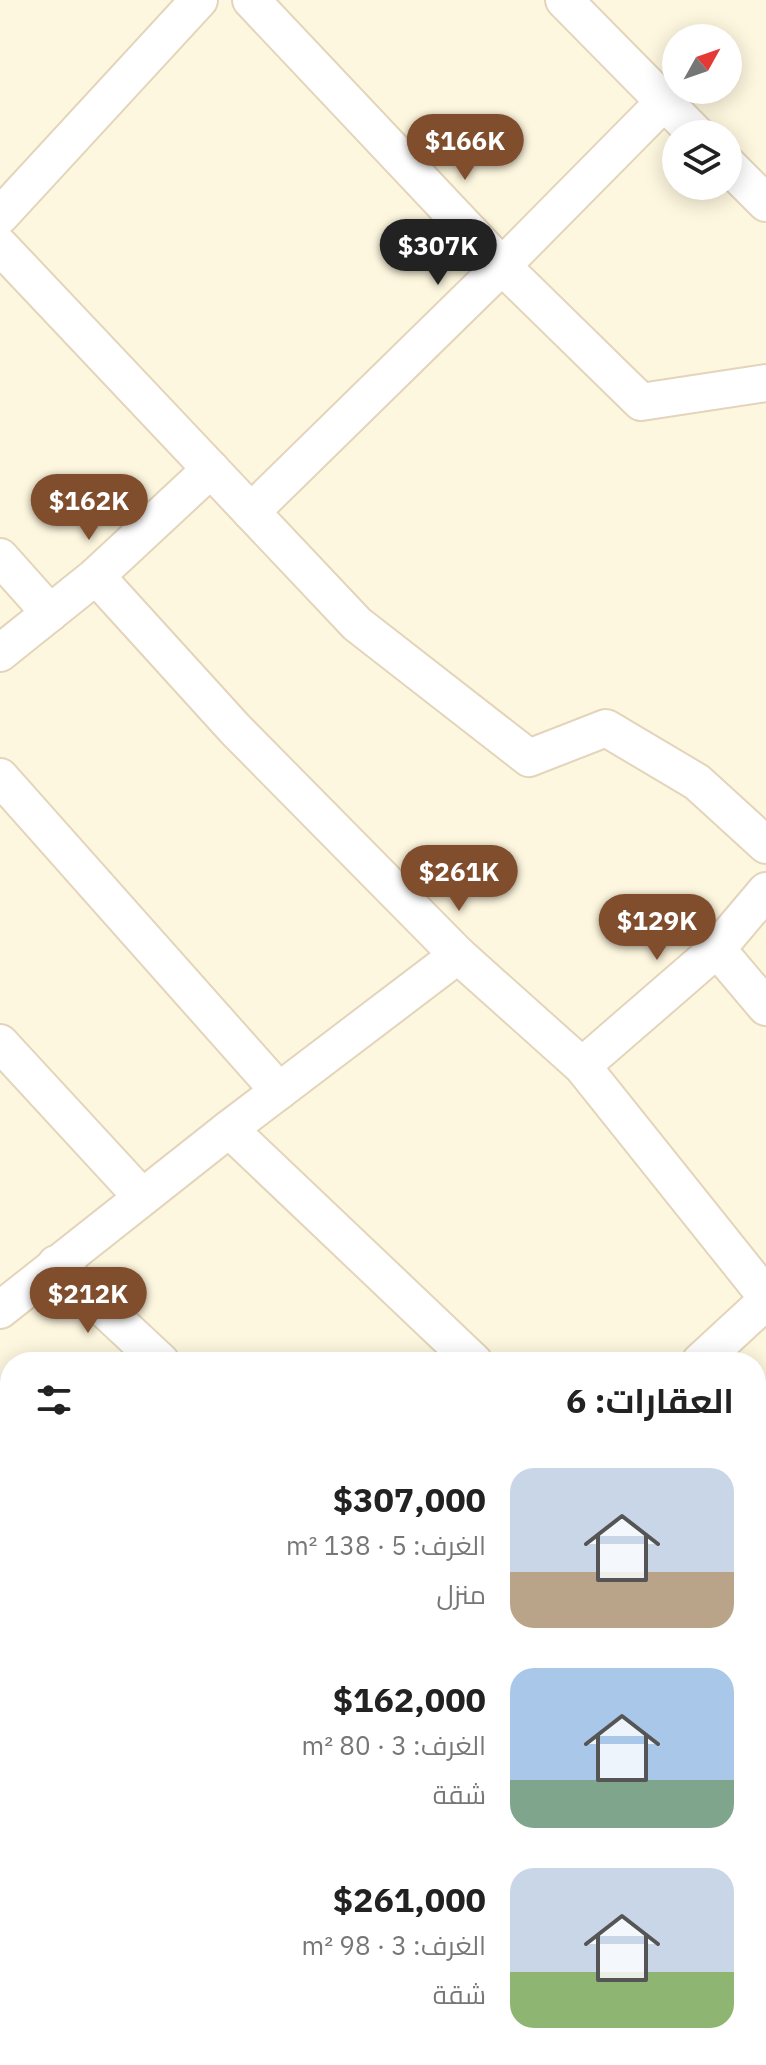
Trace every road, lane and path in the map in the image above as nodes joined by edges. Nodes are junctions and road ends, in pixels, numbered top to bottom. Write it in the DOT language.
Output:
graph roads {
  1 [pos="199,0"];
  2 [pos="251,0"];
  3 [pos="564,0"];
  4 [pos="662,100"];
  5 [pos="662,104"];
  6 [pos="666,104"];
  7 [pos="682,120"];
  8 [pos="742,179"];
  9 [pos="766,203"];
  10 [pos="0,216"];
  11 [pos="0,246"];
  12 [pos="502,266"];
  13 [pos="766,383"];
  14 [pos="211,469"];
  15 [pos="251,512"];
  16 [pos="0,557"];
  17 [pos="96,576"];
  18 [pos="50,613"];
  19 [pos="0,653"];
  20 [pos="0,777"];
  21 [pos="766,845"];
  22 [pos="766,891"];
  23 [pos="717,949"];
  24 [pos="458,955"];
  25 [pos="766,1007"];
  26 [pos="0,1043"];
  27 [pos="582,1066"];
  28 [pos="279,1091"];
  29 [pos="229,1129"];
  30 [pos="142,1197"];
  31 [pos="56,1264"];
  32 [pos="766,1298"];
  33 [pos="0,1310"];
  34 [pos="150,1352"];
  35 [pos="463,1352"];
  36 [pos="710,1352"];
  1 -- 10 [label="street"];
  2 -- 12 [label="street"];
  3 -- 4 [label="street"];
  5 -- 12 [label="street"];
  6 -- 7 [label="street"];
  8 -- 9 [label="street"];
  11 -- 14 [label="street"];
  12 -- 13 [label="street"];
  12 -- 15 [label="street"];
  14 -- 15 [label="street"];
  14 -- 17 [label="street"];
  15 -- 21 [label="street"];
  16 -- 18 [label="street"];
  17 -- 18 [label="street"];
  17 -- 24 [label="street"];
  18 -- 19 [label="street"];
  20 -- 28 [label="street"];
  22 -- 23 [label="street"];
  23 -- 25 [label="street"];
  23 -- 27 [label="street"];
  24 -- 27 [label="street"];
  24 -- 28 [label="street"];
  26 -- 30 [label="street"];
  27 -- 32 [label="street"];
  28 -- 29 [label="street"];
  29 -- 30 [label="street"];
  29 -- 35 [label="street"];
  30 -- 31 [label="street"];
  31 -- 33 [label="street"];
  31 -- 34 [label="street"];
  32 -- 36 [label="street"];
}
